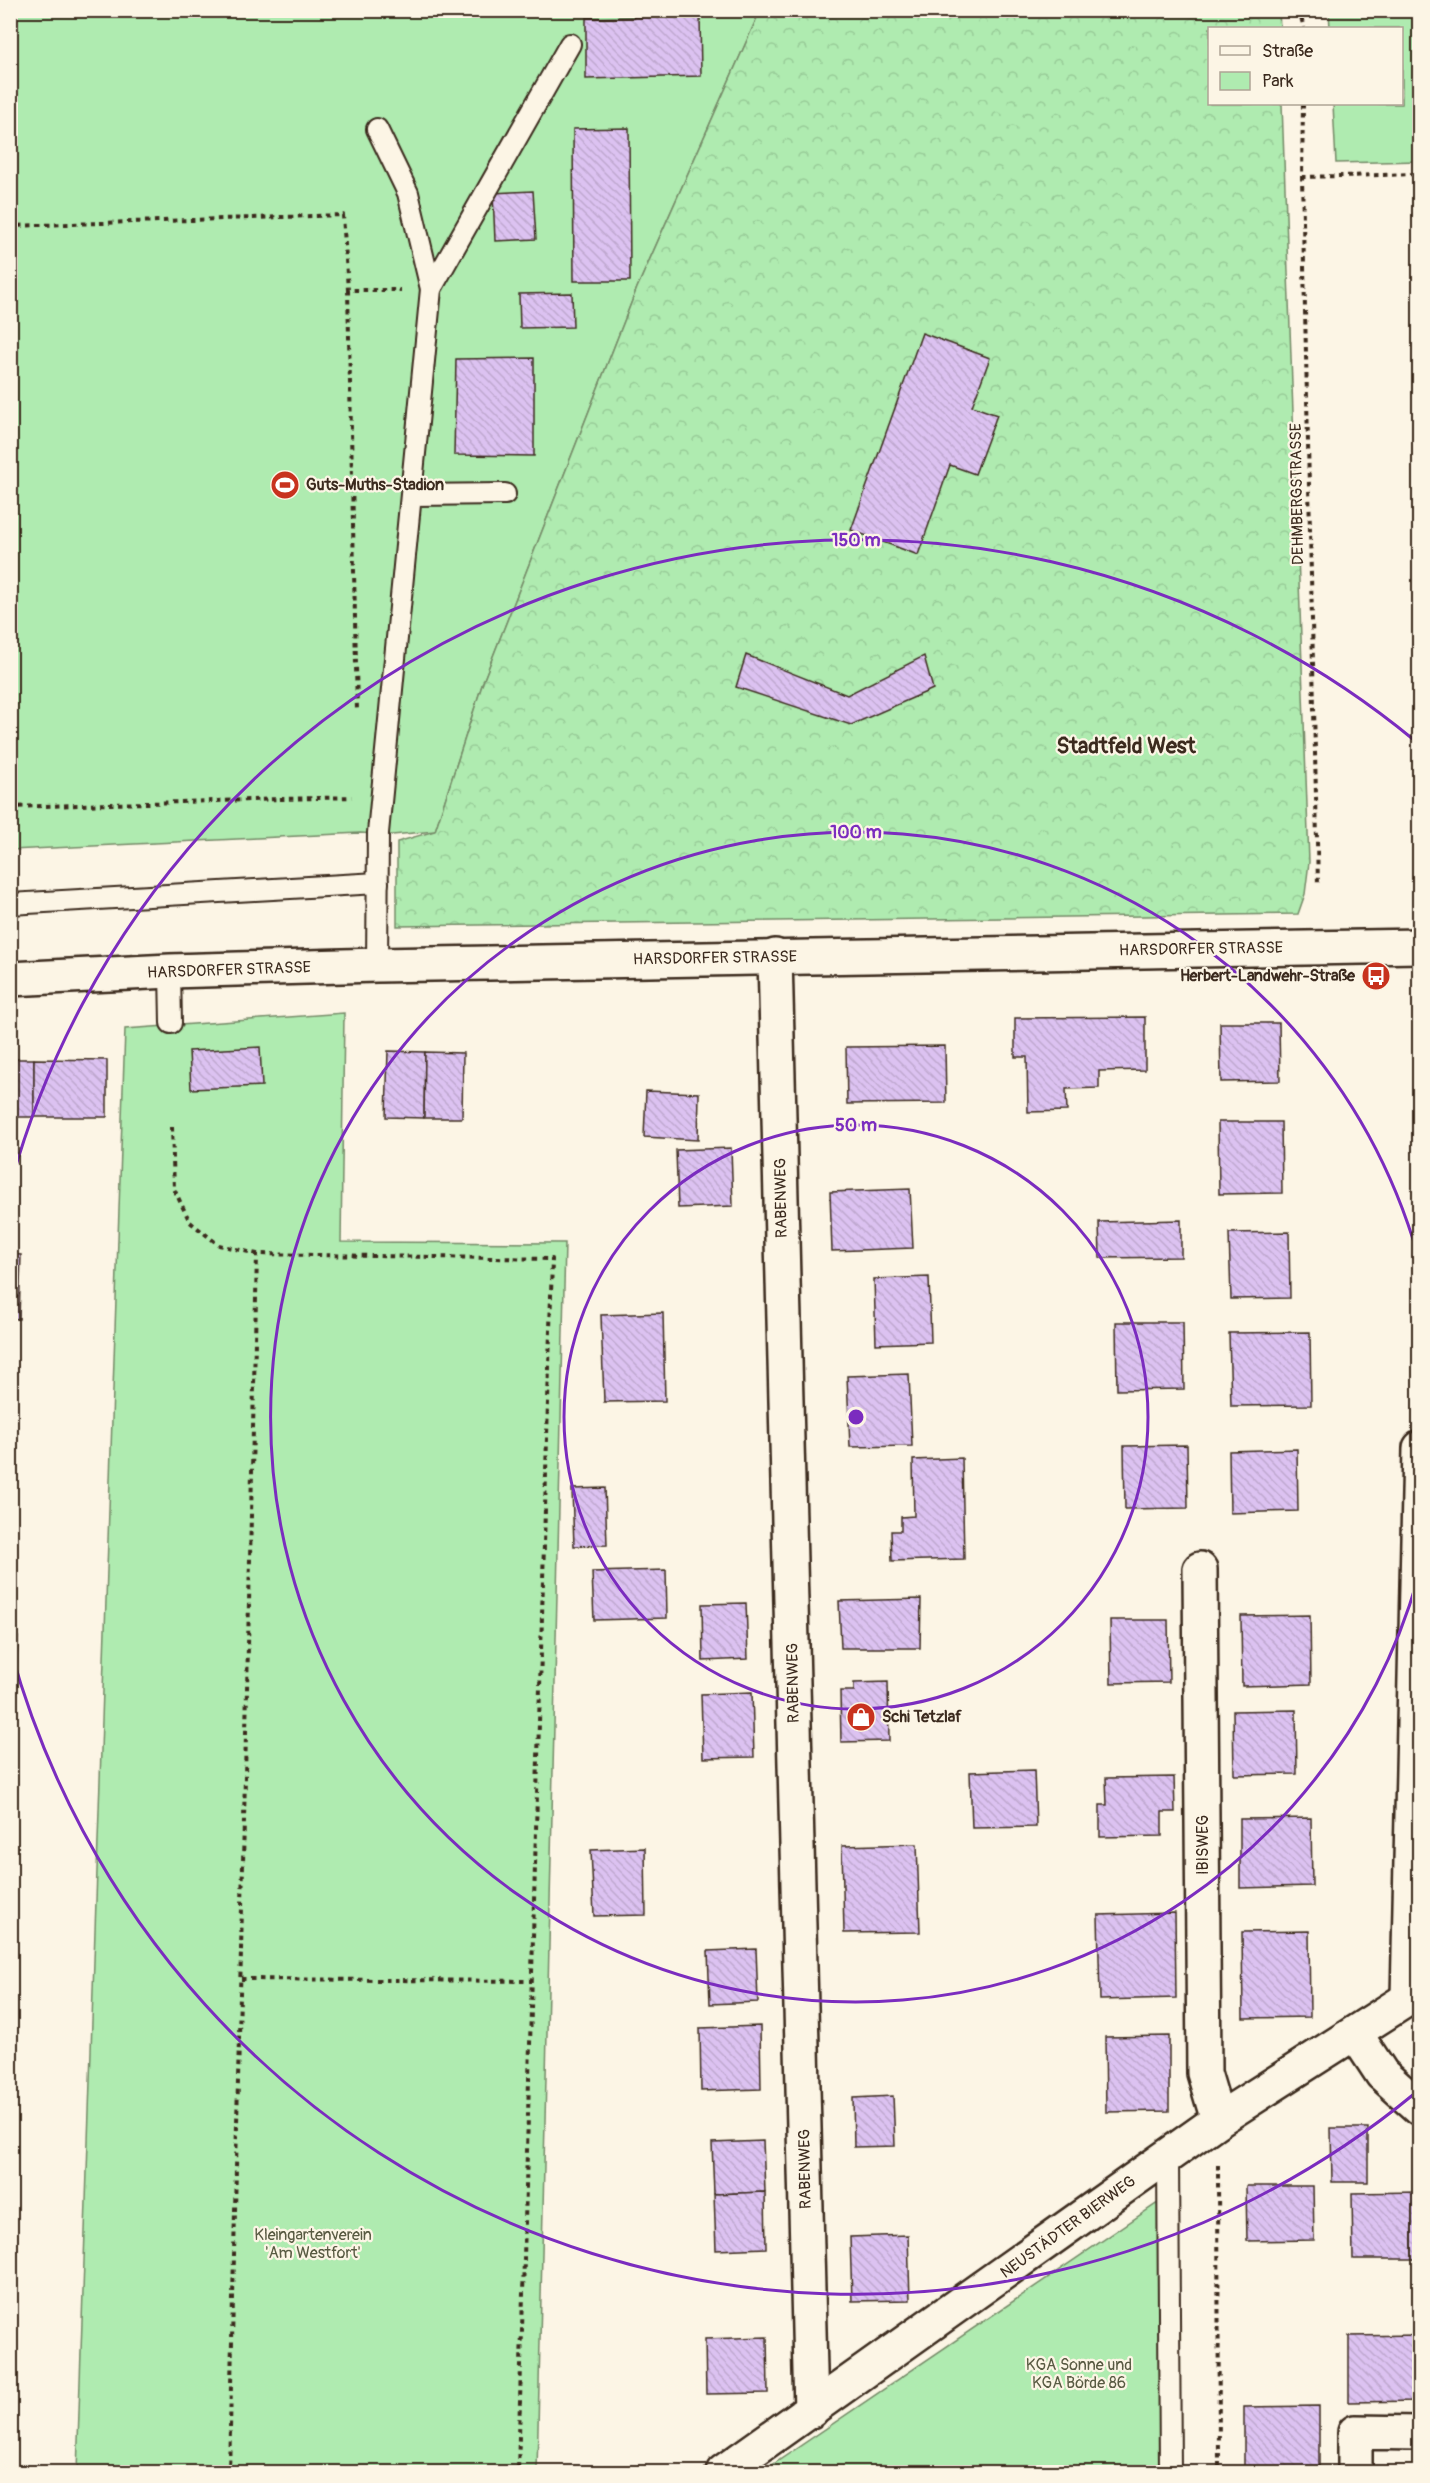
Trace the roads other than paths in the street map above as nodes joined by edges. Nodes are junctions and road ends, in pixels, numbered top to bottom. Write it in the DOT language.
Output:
graph roads {
  1 [pos="570,44"];
  2 [pos="377,129"];
  3 [pos="431,289"];
  4 [pos="505,494"];
  5 [pos="412,495"];
  6 [pos="378,883"];
  7 [pos="10,904"];
  8 [pos="1419,946"];
  9 [pos="775,956"];
  10 [pos="377,965"];
  11 [pos="170,970"];
  12 [pos="10,979"];
  13 [pos="171,1023"];
  14 [pos="1419,1448"];
  15 [pos="1200,1569"];
  16 [pos="1413,1994"];
  17 [pos="1355,2033"];
  18 [pos="1419,2108"];
  19 [pos="1218,2120"];
  20 [pos="1167,2155"];
  21 [pos="811,2411"];
  22 [pos="1419,2433"];
  23 [pos="723,2472"];
  24 [pos="1170,2472"];
  25 [pos="1355,2472"];
  1 -- 3 [label="lane"];
  2 -- 3 [label="lane"];
  3 -- 5 [label="lane"];
  4 -- 5 [label="lane"];
  5 -- 6 [label="lane"];
  6 -- 7 [label="lane"];
  6 -- 10 [label="lane"];
  8 -- 9 [label="street, HARSDORFER STRASSE"];
  9 -- 10 [label="street, HARSDORFER STRASSE"];
  9 -- 21 [label="street, RABENWEG"];
  10 -- 11 [label="street, HARSDORFER STRASSE"];
  11 -- 12 [label="street, HARSDORFER STRASSE"];
  11 -- 13 [label="lane"];
  14 -- 16 [label="street"];
  15 -- 19 [label="street, IBISWEG"];
  16 -- 17 [label="street, NEUSTÄDTER BIERWEG"];
  17 -- 18 [label="street"];
  17 -- 19 [label="street, NEUSTÄDTER BIERWEG"];
  19 -- 20 [label="street, NEUSTÄDTER BIERWEG"];
  20 -- 21 [label="street, NEUSTÄDTER BIERWEG"];
  20 -- 24 [label="lane"];
  21 -- 23 [label="street, NEUSTÄDTER BIERWEG"];
  22 -- 25 [label="street"];
}
